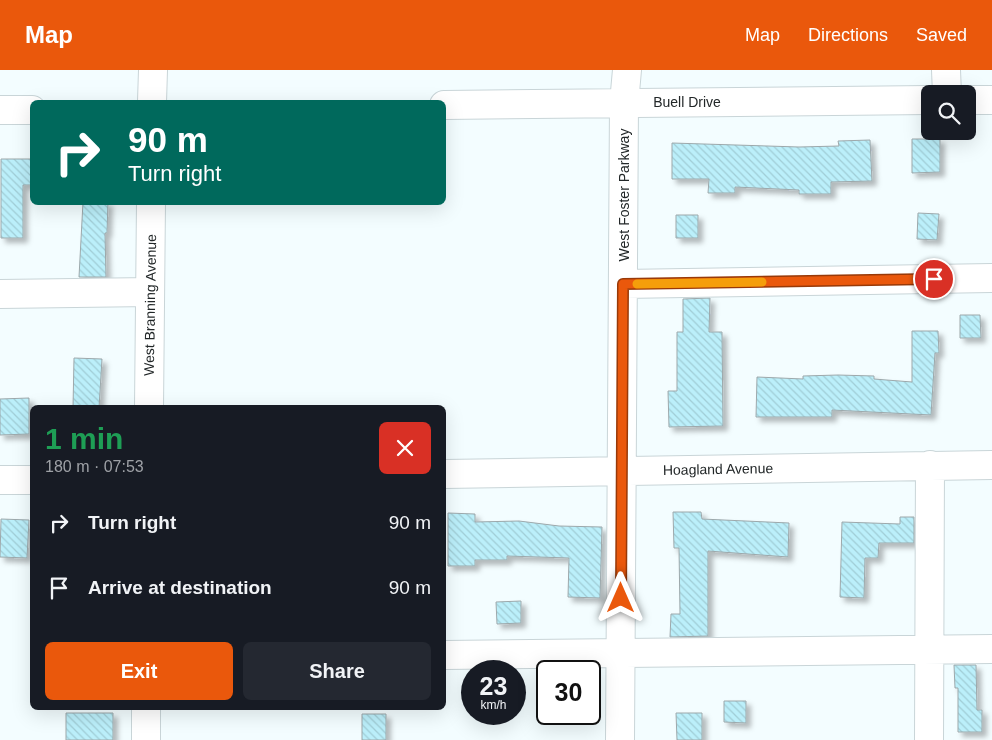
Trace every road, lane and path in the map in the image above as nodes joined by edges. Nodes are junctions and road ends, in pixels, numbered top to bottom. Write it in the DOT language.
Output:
graph roads {
  1 [pos="153,70"];
  2 [pos="627,70"];
  3 [pos="946,70"];
  4 [pos="947,85"];
  5 [pos="152,100"];
  6 [pos="921,100"];
  7 [pos="976,100"];
  8 [pos="992,100"];
  9 [pos="624,103"];
  10 [pos="446,105"];
  11 [pos="0,110"];
  12 [pos="30,110"];
  13 [pos="151,205"];
  14 [pos="992,278"];
  15 [pos="623,284"];
  16 [pos="150,292"];
  17 [pos="0,294"];
  18 [pos="149,405"];
  19 [pos="930,465"];
  20 [pos="992,465"];
  21 [pos="622,471"];
  22 [pos="446,474"];
  23 [pos="0,480"];
  24 [pos="30,480"];
  25 [pos="992,649"];
  26 [pos="928,651"];
  27 [pos="621,652"];
  28 [pos="446,655"];
  29 [pos="146,710"];
  30 [pos="146,740"];
  31 [pos="620,740"];
  32 [pos="929,740"];
  1 -- 5 [label="street"];
  2 -- 9 [label="street, West Foster Parkway"];
  3 -- 4 [label="street"];
  6 -- 9 [label="street, Buell Drive"];
  7 -- 8 [label="street"];
  9 -- 10 [label="street, Buell Drive"];
  9 -- 15 [label="street, West Foster Parkway"];
  11 -- 12 [label="street"];
  13 -- 16 [label="street, West Branning Avenue"];
  14 -- 15 [label="street"];
  15 -- 21 [label="street, West Foster Parkway"];
  16 -- 17 [label="street"];
  16 -- 18 [label="street, West Branning Avenue"];
  19 -- 20 [label="street, Hoagland Avenue"];
  19 -- 21 [label="street, Hoagland Avenue"];
  19 -- 26 [label="street"];
  21 -- 22 [label="street, Hoagland Avenue"];
  21 -- 27 [label="street, West Foster Parkway"];
  23 -- 24 [label="street"];
  25 -- 26 [label="street"];
  26 -- 27 [label="street"];
  26 -- 32 [label="street"];
  27 -- 28 [label="street"];
  27 -- 31 [label="street, West Foster Parkway"];
  29 -- 30 [label="street"];
}
